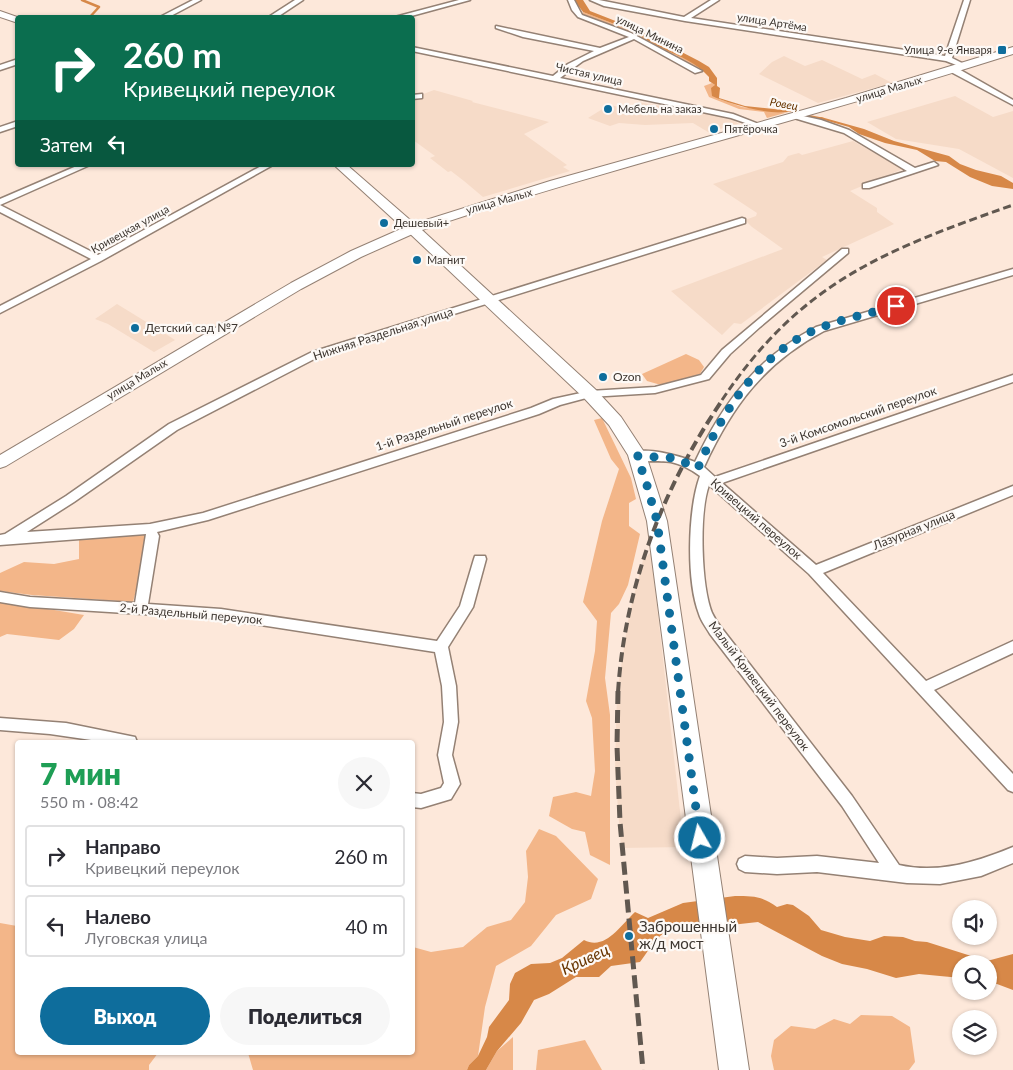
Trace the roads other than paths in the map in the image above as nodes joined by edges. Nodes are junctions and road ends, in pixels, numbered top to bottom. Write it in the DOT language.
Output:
graph roads {
  1 [pos="198,0"];
  2 [pos="300,0"];
  3 [pos="467,0"];
  4 [pos="571,0"];
  5 [pos="594,0"];
  6 [pos="716,0"];
  7 [pos="967,0"];
  8 [pos="1,15"];
  9 [pos="167,15"];
  10 [pos="275,15"];
  11 [pos="406,15"];
  12 [pos="15,19"];
  13 [pos="686,19"];
  14 [pos="498,26"];
  15 [pos="634,37"];
  16 [pos="415,50"];
  17 [pos="603,50"];
  18 [pos="1013,50"];
  19 [pos="15,62"];
  20 [pos="955,65"];
  21 [pos="0,68"];
  22 [pos="698,71"];
  23 [pos="556,78"];
  24 [pos="1013,102"];
  25 [pos="797,116"];
  26 [pos="15,124"];
  27 [pos="760,126"];
  28 [pos="0,130"];
  29 [pos="934,165"];
  30 [pos="81,167"];
  31 [pos="265,167"];
  32 [pos="342,167"];
  33 [pos="914,171"];
  34 [pos="866,186"];
  35 [pos="0,202"];
  36 [pos="0,208"];
  37 [pos="742,221"];
  38 [pos="412,229"];
  39 [pos="845,251"];
  40 [pos="98,259"];
  41 [pos="1013,272"];
  42 [pos="488,301"];
  43 [pos="0,310"];
  44 [pos="1013,378"];
  45 [pos="590,394"];
  46 [pos="637,456"];
  47 [pos="0,462"];
  48 [pos="705,475"];
  49 [pos="1013,490"];
  50 [pos="150,529"];
  51 [pos="4,539"];
  52 [pos="480,559"];
  53 [pos="814,571"];
  54 [pos="0,597"];
  55 [pos="140,610"];
  56 [pos="441,647"];
  57 [pos="1013,647"];
  58 [pos="923,689"];
  59 [pos="0,724"];
  60 [pos="122,740"];
  61 [pos="1013,786"];
  62 [pos="415,800"];
  63 [pos="1013,855"];
  64 [pos="745,864"];
  65 [pos="894,872"];
  66 [pos="734,1070"];
  1 -- 9 [label="street"];
  2 -- 10 [label="street"];
  3 -- 11 [label="street"];
  4 -- 15 [label="street, улица Минина"];
  5 -- 13 [label="street, улица Артёма"];
  6 -- 13 [label="street"];
  7 -- 20 [label="street"];
  8 -- 12 [label="street"];
  13 -- 20 [label="street, улица Артёма"];
  14 -- 17 [label="street"];
  15 -- 17 [label="street"];
  15 -- 22 [label="street, улица Минина"];
  16 -- 23 [label="street, Чистая улица"];
  17 -- 23 [label="street"];
  18 -- 20 [label="main road, улица Малых"];
  19 -- 21 [label="street"];
  20 -- 24 [label="street, улица Артёма"];
  20 -- 25 [label="main road, улица Малых"];
  23 -- 27 [label="street, Чистая улица"];
  25 -- 27 [label="main road, улица Малых"];
  25 -- 33 [label="street"];
  26 -- 28 [label="street"];
  27 -- 38 [label="main road, улица Малых"];
  29 -- 33 [label="street"];
  30 -- 35 [label="street"];
  31 -- 40 [label="street, Кривецкая улица"];
  32 -- 38 [label="street"];
  33 -- 34 [label="street"];
  36 -- 40 [label="street"];
  37 -- 42 [label="street, Нижняя Раздельная улица"];
  38 -- 42 [label="main road"];
  38 -- 47 [label="street, улица Малых"];
  39 -- 45 [label="street, 1-й Раздельный переулок"];
  40 -- 43 [label="street, Кривецкая улица"];
  41 -- 48 [label="street, Малый Кривецкий переулок"];
  42 -- 45 [label="main road"];
  42 -- 51 [label="street, Нижняя Раздельная улица"];
  44 -- 48 [label="street, 3-й Комсомольский переулок"];
  45 -- 46 [label="main road"];
  45 -- 50 [label="street, 1-й Раздельный переулок"];
  46 -- 48 [label="street, Кривецкий переулок"];
  46 -- 66 [label="main road"];
  48 -- 53 [label="street, Кривецкий переулок"];
  48 -- 65 [label="street, Малый Кривецкий переулок"];
  49 -- 53 [label="street, Лазурная улица"];
  50 -- 51 [label="street, 1-й Раздельный переулок"];
  50 -- 55 [label="street"];
  52 -- 56 [label="street"];
  53 -- 58 [label="street, Кривецкий переулок"];
  54 -- 55 [label="street, 2-й Раздельный переулок"];
  55 -- 56 [label="street, 2-й Раздельный переулок"];
  56 -- 62 [label="street"];
  57 -- 58 [label="street"];
  58 -- 61 [label="street, Кривецкий переулок"];
  59 -- 60 [label="street"];
  63 -- 65 [label="street"];
  64 -- 65 [label="street"];
}
